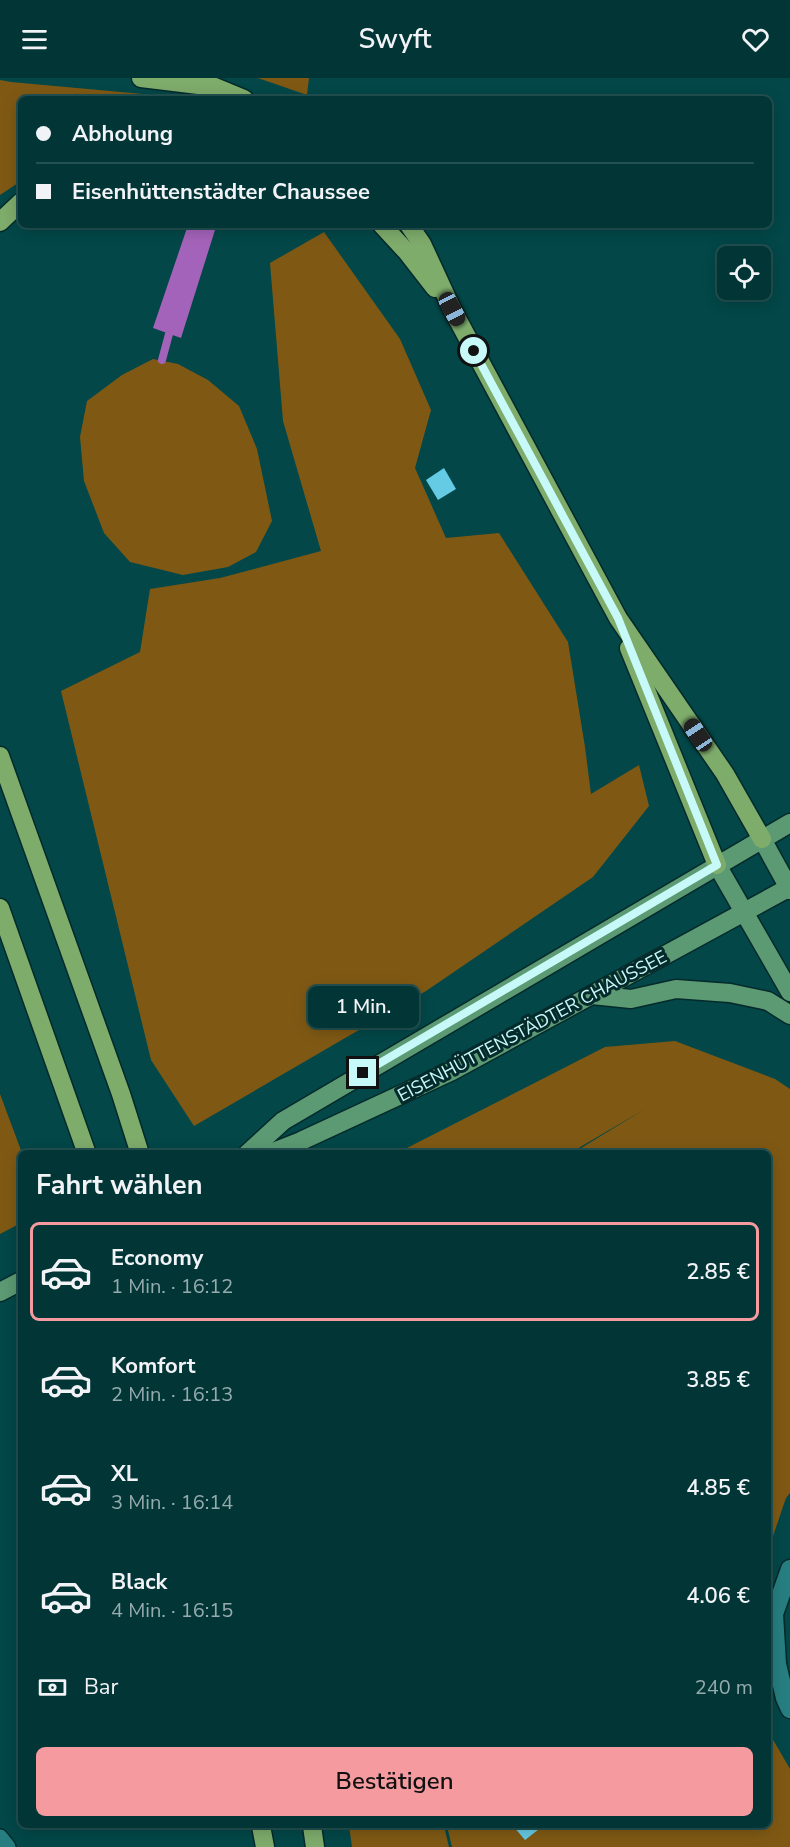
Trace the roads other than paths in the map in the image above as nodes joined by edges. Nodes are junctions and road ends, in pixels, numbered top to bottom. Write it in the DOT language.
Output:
graph roads {
  1 [pos="141,78"];
  2 [pos="237,96"];
  3 [pos="18,205"];
  4 [pos="0,222"];
  5 [pos="385,228"];
  6 [pos="410,228"];
  7 [pos="452,309"];
  8 [pos="618,618"];
  9 [pos="0,756"];
  10 [pos="790,823"];
  11 [pos="762,839"];
  12 [pos="717,865"];
  13 [pos="790,888"];
  14 [pos="0,908"];
  15 [pos="745,913"];
  16 [pos="790,992"];
  17 [pos="592,995"];
  18 [pos="790,1015"];
  19 [pos="86,1150"];
  20 [pos="139,1150"];
  21 [pos="251,1150"];
  22 [pos="279,1150"];
  23 [pos="18,1283"];
  24 [pos="0,1292"];
  25 [pos="790,1569"];
  26 [pos="790,1709"];
  27 [pos="261,1828"];
  28 [pos="312,1828"];
  29 [pos="0,1838"];
  30 [pos="8,1847"];
  31 [pos="265,1847"];
  32 [pos="315,1847"];
  1 -- 2 [label="highway"];
  3 -- 4 [label="highway"];
  5 -- 7 [label="highway"];
  6 -- 7 [label="highway"];
  7 -- 8 [label="highway"];
  8 -- 11 [label="highway"];
  8 -- 12 [label="highway"];
  9 -- 20 [label="highway"];
  10 -- 11 [label="main road"];
  11 -- 12 [label="main road"];
  11 -- 13 [label="main road"];
  12 -- 15 [label="main road"];
  12 -- 21 [label="main road"];
  13 -- 15 [label="main road, EISENHÜTTENSTÄDTER CHAUSSEE"];
  14 -- 19 [label="highway"];
  15 -- 16 [label="main road"];
  15 -- 17 [label="main road, EISENHÜTTENSTÄDTER CHAUSSEE"];
  17 -- 18 [label="main road"];
  17 -- 22 [label="main road, EISENHÜTTENSTÄDTER CHAUSSEE"];
  23 -- 24 [label="main road"];
  25 -- 26 [label="street"];
  27 -- 31 [label="highway"];
  28 -- 32 [label="highway"];
  29 -- 30 [label="lane"];
}
